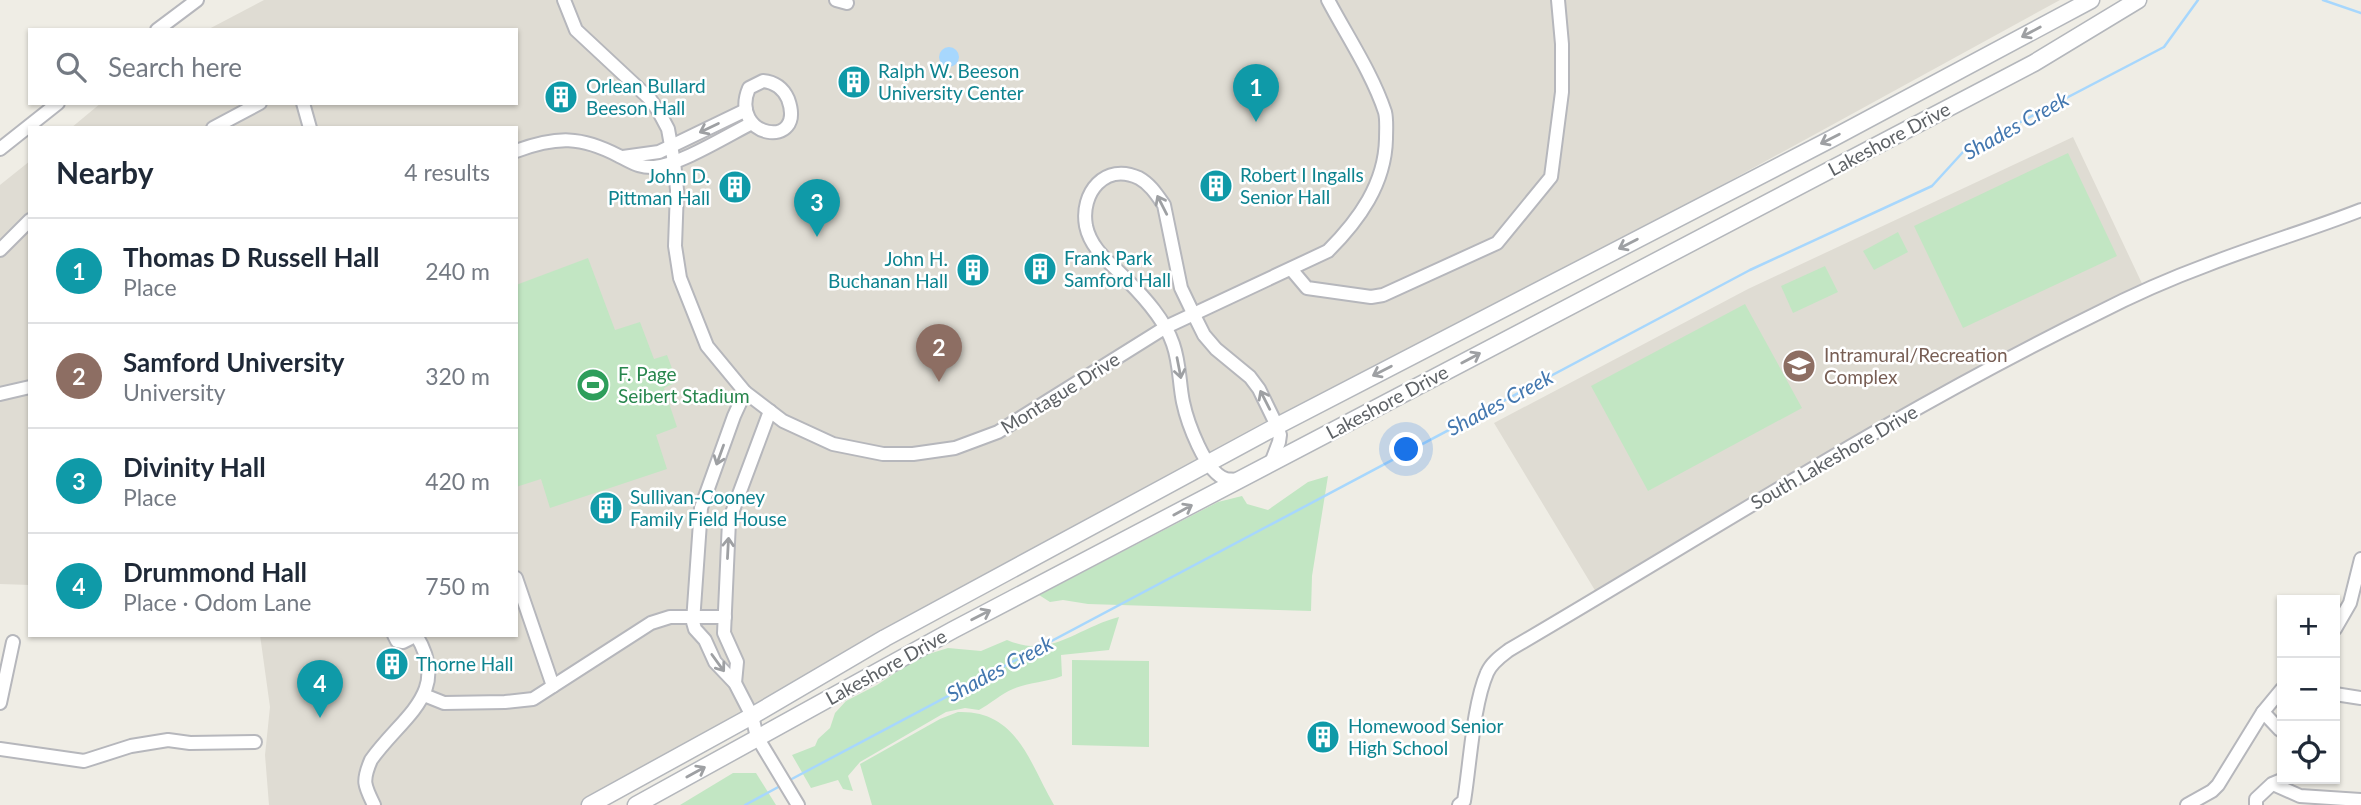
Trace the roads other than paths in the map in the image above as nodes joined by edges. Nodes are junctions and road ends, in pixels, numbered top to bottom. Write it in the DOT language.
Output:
graph roads {
  1 [pos="197,0"];
  2 [pos="564,0"];
  3 [pos="1328,0"];
  4 [pos="1558,0"];
  5 [pos="2091,0"];
  6 [pos="2099,0"];
  7 [pos="2138,0"];
  8 [pos="2109,17"];
  9 [pos="160,28"];
  10 [pos="55,105"];
  11 [pos="256,105"];
  12 [pos="304,105"];
  13 [pos="746,110"];
  14 [pos="752,123"];
  15 [pos="29,126"];
  16 [pos="217,126"];
  17 [pos="309,126"];
  18 [pos="28,127"];
  19 [pos="671,147"];
  20 [pos="0,149"];
  21 [pos="518,151"];
  22 [pos="622,157"];
  23 [pos="674,162"];
  24 [pos="2361,210"];
  25 [pos="28,222"];
  26 [pos="0,250"];
  27 [pos="1291,270"];
  28 [pos="1193,313"];
  29 [pos="1166,327"];
  30 [pos="28,387"];
  31 [pos="745,391"];
  32 [pos="0,394"];
  33 [pos="770,411"];
  34 [pos="1277,426"];
  35 [pos="1271,463"];
  36 [pos="1208,464"];
  37 [pos="1236,480"];
  38 [pos="2361,559"];
  39 [pos="518,585"];
  40 [pos="693,616"];
  41 [pos="724,617"];
  42 [pos="2340,620"];
  43 [pos="724,634"];
  44 [pos="395,637"];
  45 [pos="413,637"];
  46 [pos="418,637"];
  47 [pos="705,640"];
  48 [pos="13,642"];
  49 [pos="736,683"];
  50 [pos="553,686"];
  51 [pos="424,695"];
  52 [pos="2277,695"];
  53 [pos="2340,695"];
  54 [pos="2361,698"];
  55 [pos="0,703"];
  56 [pos="2263,712"];
  57 [pos="752,716"];
  58 [pos="2277,726"];
  59 [pos="757,737"];
  60 [pos="255,742"];
  61 [pos="0,749"];
  62 [pos="2277,783"];
  63 [pos="2283,784"];
  64 [pos="2361,800"];
  65 [pos="1462,804"];
  66 [pos="374,805"];
  67 [pos="590,805"];
  68 [pos="636,805"];
  69 [pos="798,805"];
  70 [pos="2188,805"];
  71 [pos="2256,805"];
  1 -- 9 [label="street"];
  2 -- 19 [label="street, Montague Drive"];
  3 -- 27 [label="street, Montague Drive"];
  4 -- 27 [label="street"];
  5 -- 34 [label="main road, Lakeshore Drive, one-way"];
  6 -- 8 [label="main road"];
  7 -- 8 [label="main road, Lakeshore Drive"];
  35 -- 8 [label="main road, Lakeshore Drive, one-way"];
  10 -- 15 [label="street"];
  11 -- 16 [label="street"];
  12 -- 17 [label="street"];
  13 -- 14 [label="street"];
  13 -- 14 [label="street"];
  13 -- 19 [label="street, one-way"];
  14 -- 23 [label="street"];
  18 -- 20 [label="street"];
  19 -- 22 [label="street"];
  19 -- 23 [label="street, Montague Drive"];
  21 -- 22 [label="street"];
  22 -- 23 [label="street"];
  23 -- 31 [label="street, Montague Drive"];
  24 -- 65 [label="street, South Lakeshore Drive"];
  25 -- 26 [label="street"];
  27 -- 28 [label="street, Montague Drive"];
  28 -- 29 [label="street, Montague Drive"];
  28 -- 29 [label="street, one-way"];
  34 -- 28 [label="street, one-way"];
  29 -- 33 [label="street, Montague Drive"];
  29 -- 36 [label="street, one-way"];
  30 -- 32 [label="street"];
  31 -- 33 [label="street, Montague Drive"];
  31 -- 40 [label="street, one-way"];
  41 -- 33 [label="street, one-way"];
  34 -- 35 [label="street"];
  34 -- 36 [label="main road, Lakeshore Drive"];
  35 -- 37 [label="main road, Lakeshore Drive"];
  36 -- 37 [label="street"];
  36 -- 57 [label="main road, Lakeshore Drive"];
  59 -- 37 [label="main road, Lakeshore Drive, one-way"];
  38 -- 42 [label="street"];
  39 -- 50 [label="street"];
  40 -- 41 [label="street"];
  40 -- 47 [label="street"];
  40 -- 50 [label="street"];
  41 -- 43 [label="street"];
  43 -- 47 [label="street"];
  43 -- 49 [label="street"];
  44 -- 45 [label="street"];
  46 -- 51 [label="street"];
  47 -- 49 [label="street, one-way"];
  48 -- 55 [label="street"];
  49 -- 57 [label="street"];
  50 -- 51 [label="street"];
  51 -- 66 [label="street"];
  52 -- 56 [label="street"];
  53 -- 54 [label="street"];
  56 -- 58 [label="street"];
  56 -- 70 [label="street"];
  57 -- 59 [label="street"];
  57 -- 67 [label="main road, Lakeshore Drive"];
  68 -- 59 [label="main road, Lakeshore Drive, one-way"];
  59 -- 69 [label="street"];
  60 -- 61 [label="street"];
  62 -- 71 [label="street"];
  63 -- 64 [label="street"];
}
